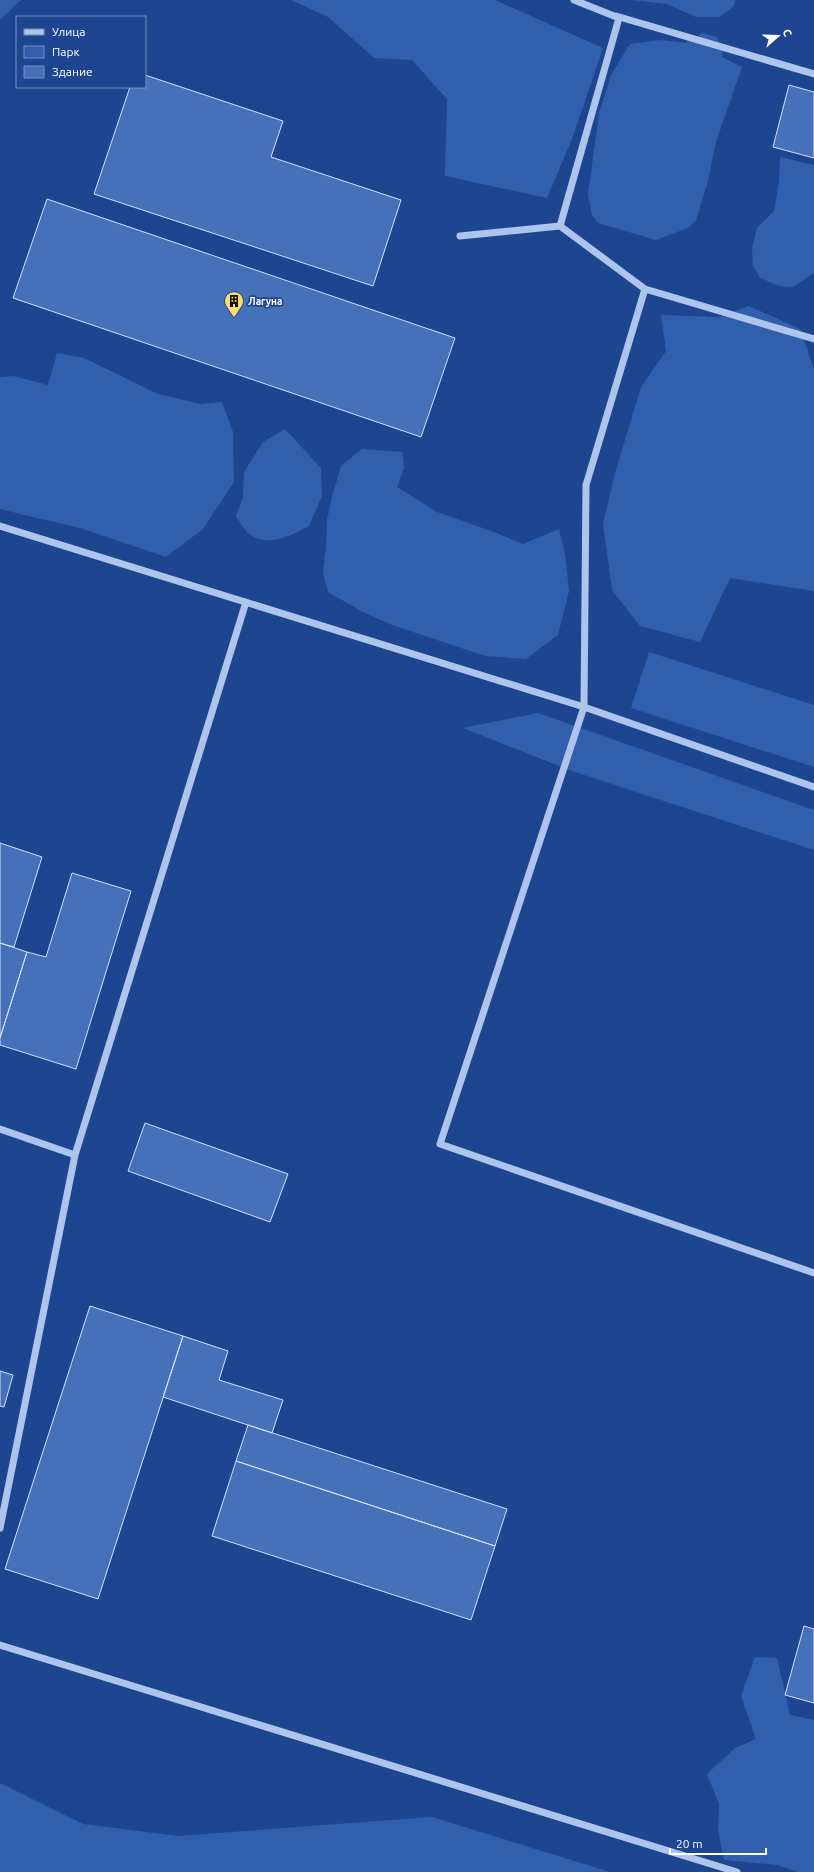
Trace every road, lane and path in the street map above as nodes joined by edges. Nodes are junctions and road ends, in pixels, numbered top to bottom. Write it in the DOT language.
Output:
graph roads {
  1 [pos="574,0"];
  2 [pos="608,14"];
  3 [pos="814,74"];
  4 [pos="560,226"];
  5 [pos="460,236"];
  6 [pos="645,289"];
  7 [pos="814,339"];
  8 [pos="0,526"];
  9 [pos="246,602"];
  10 [pos="584,707"];
  11 [pos="814,787"];
  12 [pos="0,1129"];
  13 [pos="75,1155"];
  14 [pos="814,1273"];
  15 [pos="0,1528"];
  16 [pos="0,1645"];
  17 [pos="737,1872"];
  1 -- 2 [label="lane"];
  2 -- 3 [label="lane"];
  2 -- 4 [label="lane"];
  4 -- 5 [label="lane"];
  4 -- 6 [label="lane"];
  6 -- 7 [label="lane"];
  6 -- 10 [label="lane"];
  8 -- 9 [label="lane"];
  9 -- 10 [label="lane"];
  9 -- 13 [label="lane"];
  10 -- 11 [label="lane"];
  10 -- 14 [label="lane"];
  12 -- 13 [label="lane"];
  13 -- 15 [label="lane"];
  16 -- 17 [label="lane"];
}
